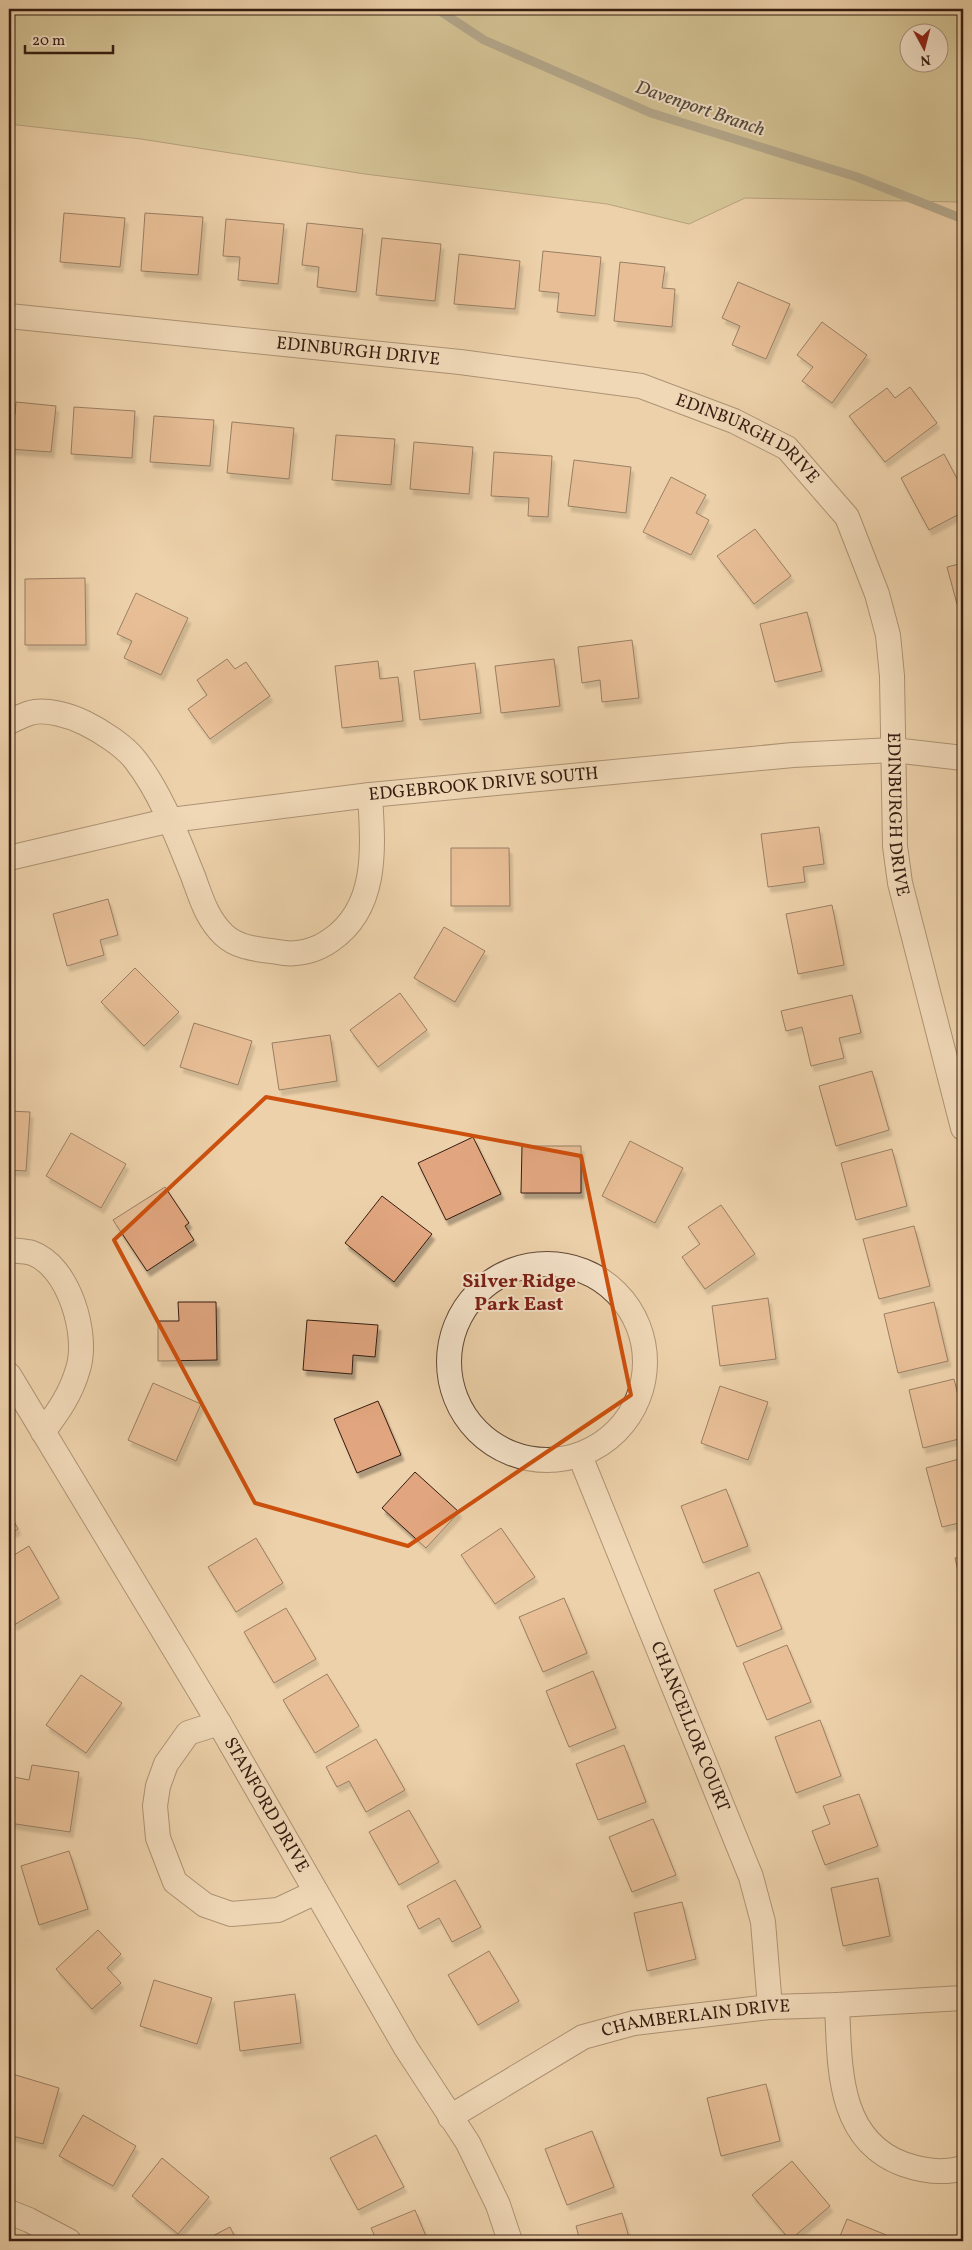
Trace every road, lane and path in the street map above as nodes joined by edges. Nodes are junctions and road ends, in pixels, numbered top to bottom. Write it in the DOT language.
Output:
graph roads {
  1 [pos="9,316"];
  2 [pos="9,722"];
  3 [pos="893,750"];
  4 [pos="963,758"];
  5 [pos="370,795"];
  6 [pos="171,820"];
  7 [pos="9,858"];
  8 [pos="963,1128"];
  9 [pos="9,1250"];
  10 [pos="9,1376"];
  11 [pos="42,1432"];
  12 [pos="580,1456"];
  13 [pos="219,1723"];
  14 [pos="316,1892"];
  15 [pos="963,1998"];
  16 [pos="837,2005"];
  17 [pos="770,2006"];
  18 [pos="450,2117"];
  19 [pos="963,2168"];
  20 [pos="9,2212"];
  21 [pos="69,2241"];
  22 [pos="510,2241"];
  1 -- 3 [label="street, EDINBURGH DRIVE"];
  2 -- 6 [label="street"];
  3 -- 4 [label="street, EDGEBROOK DRIVE SOUTH"];
  3 -- 5 [label="street, EDGEBROOK DRIVE SOUTH"];
  3 -- 8 [label="street, EDINBURGH DRIVE"];
  5 -- 6 [label="street, EDGEBROOK DRIVE SOUTH"];
  5 -- 6 [label="street"];
  6 -- 7 [label="street, EDGEBROOK DRIVE SOUTH"];
  9 -- 11 [label="street"];
  10 -- 11 [label="street, STANFORD DRIVE"];
  11 -- 13 [label="street, STANFORD DRIVE"];
  12 -- 12 [label="street"];
  12 -- 17 [label="street, CHANCELLOR COURT"];
  13 -- 14 [label="street, STANFORD DRIVE"];
  13 -- 14 [label="street"];
  14 -- 18 [label="street, STANFORD DRIVE"];
  15 -- 16 [label="street, CHAMBERLAIN DRIVE"];
  16 -- 17 [label="street, CHAMBERLAIN DRIVE"];
  16 -- 19 [label="street"];
  17 -- 18 [label="street, CHAMBERLAIN DRIVE"];
  18 -- 22 [label="street, STANFORD DRIVE"];
  20 -- 21 [label="street"];
}
